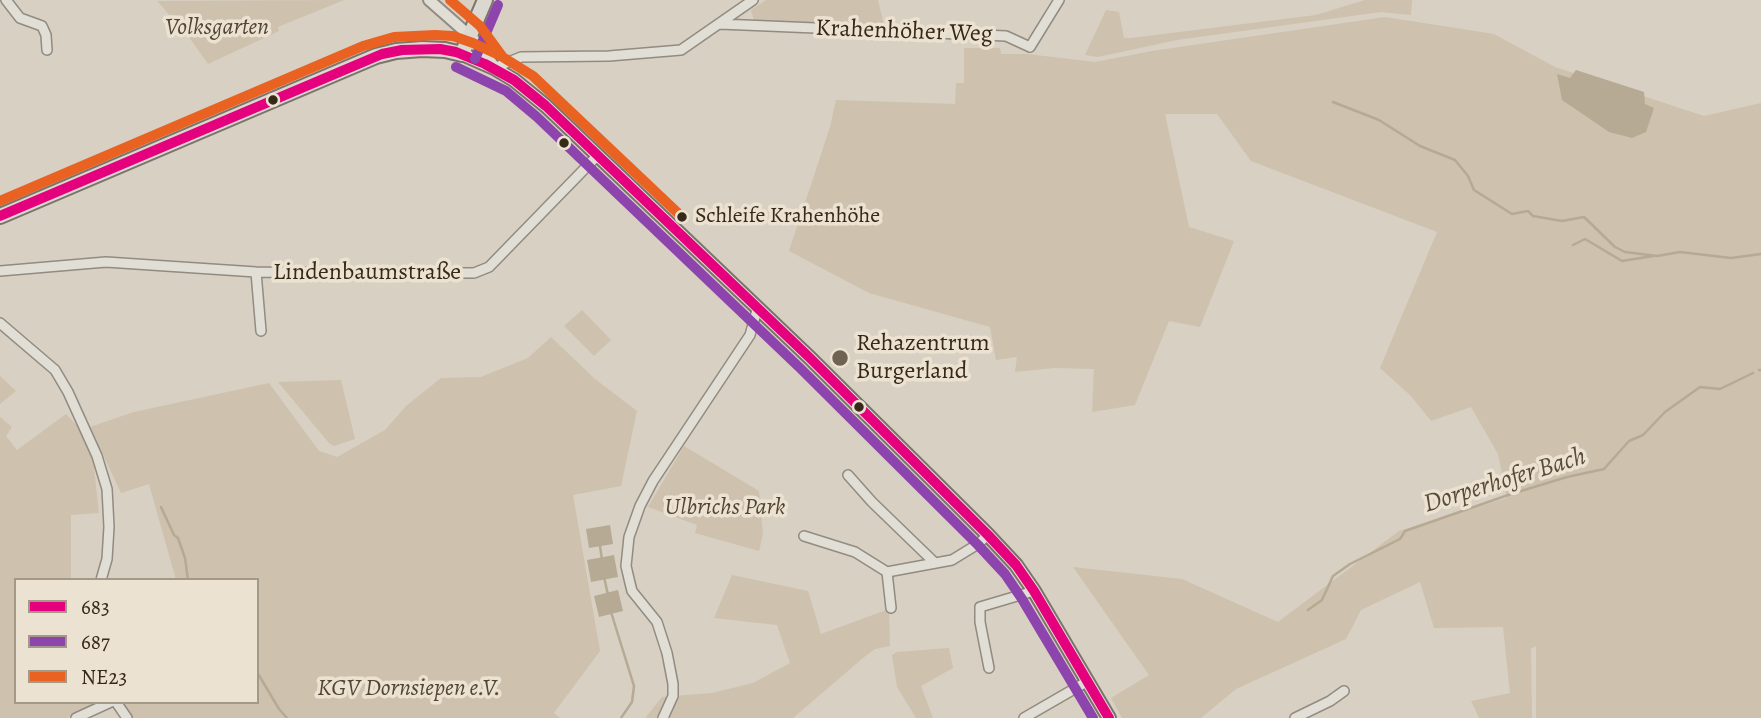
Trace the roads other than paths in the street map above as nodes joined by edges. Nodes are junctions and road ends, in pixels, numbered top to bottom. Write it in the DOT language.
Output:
graph roads {
  1 [pos="6,0"];
  2 [pos="429,0"];
  3 [pos="485,0"];
  4 [pos="753,0"];
  5 [pos="1059,0"];
  6 [pos="720,24"];
  7 [pos="470,36"];
  8 [pos="47,50"];
  9 [pos="462,54"];
  10 [pos="494,68"];
  11 [pos="598,155"];
  12 [pos="0,216"];
  13 [pos="0,271"];
  14 [pos="256,272"];
  15 [pos="757,310"];
  16 [pos="0,323"];
  17 [pos="261,331"];
  18 [pos="848,475"];
  19 [pos="988,535"];
  20 [pos="804,536"];
  21 [pos="935,563"];
  22 [pos="887,572"];
  23 [pos="102,578"];
  24 [pos="1034,591"];
  25 [pos="891,608"];
  26 [pos="989,668"];
  27 [pos="1088,681"];
  28 [pos="1343,691"];
  29 [pos="107,704"];
  30 [pos="76,718"];
  31 [pos="663,718"];
  32 [pos="1024,718"];
  33 [pos="1109,718"];
  34 [pos="1295,718"];
  1 -- 8 [label="street"];
  2 -- 7 [label="street"];
  3 -- 7 [label="main road"];
  4 -- 6 [label="street"];
  5 -- 6 [label="street, Krahenhöher Weg"];
  6 -- 10 [label="street"];
  7 -- 9 [label="main road"];
  7 -- 10 [label="main road"];
  9 -- 10 [label="main road"];
  9 -- 12 [label="main road"];
  10 -- 11 [label="main road"];
  11 -- 14 [label="street, Lindenbaumstraße"];
  11 -- 15 [label="main road"];
  13 -- 14 [label="street, Lindenbaumstraße"];
  14 -- 17 [label="street, Lindenbaumstraße"];
  15 -- 19 [label="main road"];
  15 -- 31 [label="street"];
  16 -- 23 [label="street"];
  18 -- 21 [label="street"];
  19 -- 21 [label="street"];
  19 -- 24 [label="main road"];
  20 -- 22 [label="street"];
  21 -- 22 [label="street"];
  22 -- 25 [label="street"];
  24 -- 26 [label="street"];
  24 -- 27 [label="main road"];
  27 -- 32 [label="street"];
  27 -- 33 [label="main road"];
  28 -- 34 [label="street"];
  29 -- 30 [label="street"];
}
